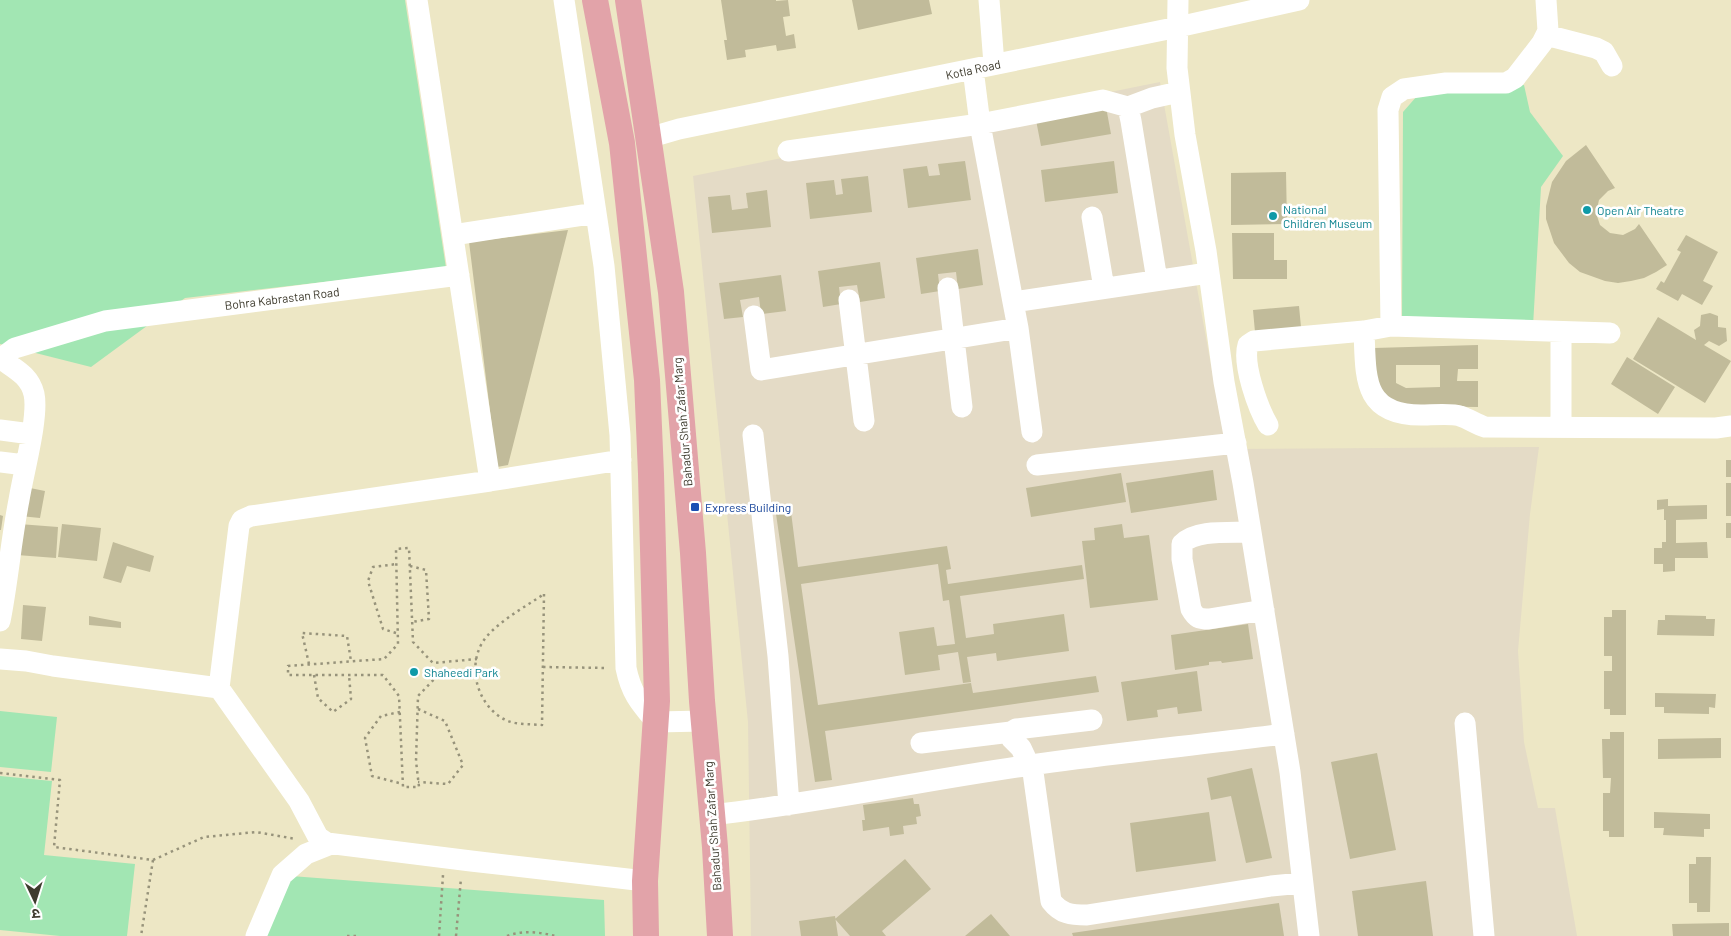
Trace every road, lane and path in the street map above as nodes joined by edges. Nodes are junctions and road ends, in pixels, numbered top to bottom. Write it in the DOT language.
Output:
graph roads {
  1 [pos="417,0"];
  2 [pos="564,0"];
  3 [pos="595,0"];
  4 [pos="628,0"];
  5 [pos="989,0"];
  6 [pos="1178,0"];
  7 [pos="1299,0"];
  8 [pos="1546,0"];
  9 [pos="1178,27"];
  10 [pos="1546,35"];
  11 [pos="994,64"];
  12 [pos="1612,66"];
  13 [pos="974,69"];
  14 [pos="1179,92"];
  15 [pos="1128,107"];
  16 [pos="980,124"];
  17 [pos="648,138"];
  18 [pos="788,151"];
  19 [pos="596,213"];
  20 [pos="1092,218"];
  21 [pos="453,235"];
  22 [pos="1208,273"];
  23 [pos="459,276"];
  24 [pos="1157,280"];
  25 [pos="948,288"];
  26 [pos="1104,288"];
  27 [pos="849,300"];
  28 [pos="1013,302"];
  29 [pos="754,316"];
  30 [pos="1392,326"];
  31 [pos="1018,328"];
  32 [pos="1364,330"];
  33 [pos="1561,332"];
  34 [pos="1610,333"];
  35 [pos="954,338"];
  36 [pos="856,356"];
  37 [pos="0,360"];
  38 [pos="962,407"];
  39 [pos="864,421"];
  40 [pos="1268,425"];
  41 [pos="1731,426"];
  42 [pos="1561,427"];
  43 [pos="0,430"];
  44 [pos="1032,432"];
  45 [pos="31,434"];
  46 [pos="753,436"];
  47 [pos="1236,443"];
  48 [pos="621,460"];
  49 [pos="0,462"];
  50 [pos="1036,465"];
  51 [pos="25,466"];
  52 [pos="490,481"];
  53 [pos="9,501"];
  54 [pos="1251,532"];
  55 [pos="5,562"];
  56 [pos="397,564"];
  57 [pos="410,566"];
  58 [pos="3,595"];
  59 [pos="1264,610"];
  60 [pos="0,621"];
  61 [pos="412,622"];
  62 [pos="396,633"];
  63 [pos="0,659"];
  64 [pos="477,659"];
  65 [pos="351,662"];
  66 [pos="309,665"];
  67 [pos="543,667"];
  68 [pos="626,668"];
  69 [pos="476,674"];
  70 [pos="314,675"];
  71 [pos="350,675"];
  72 [pos="219,688"];
  73 [pos="418,708"];
  74 [pos="400,712"];
  75 [pos="1092,720"];
  76 [pos="656,722"];
  77 [pos="704,722"];
  78 [pos="1465,723"];
  79 [pos="1011,732"];
  80 [pos="1284,734"];
  81 [pos="921,743"];
  82 [pos="1030,765"];
  83 [pos="0,773"];
  84 [pos="418,782"];
  85 [pos="403,784"];
  86 [pos="789,805"];
  87 [pos="712,815"];
  88 [pos="283,838"];
  89 [pos="331,844"];
  90 [pos="454,859"];
  91 [pos="153,860"];
  92 [pos="645,881"];
  93 [pos="1302,883"];
  94 [pos="141,936"];
  95 [pos="256,936"];
  96 [pos="347,936"];
  97 [pos="357,936"];
  98 [pos="439,936"];
  99 [pos="456,936"];
  100 [pos="507,936"];
  101 [pos="555,936"];
  102 [pos="646,936"];
  103 [pos="720,936"];
  104 [pos="1309,936"];
  105 [pos="1484,936"];
  1 -- 21 [label="street"];
  2 -- 19 [label="street"];
  3 -- 76 [label="main road"];
  4 -- 17 [label="main road, Bahadur Shah Zafar Marg"];
  5 -- 11 [label="street"];
  6 -- 9 [label="street"];
  7 -- 9 [label="street, Kotla Road"];
  8 -- 10 [label="street"];
  9 -- 11 [label="street, Kotla Road"];
  9 -- 14 [label="street"];
  10 -- 12 [label="street"];
  10 -- 30 [label="street"];
  11 -- 13 [label="street, Kotla Road"];
  13 -- 16 [label="street"];
  13 -- 17 [label="street, Kotla Road"];
  14 -- 15 [label="street"];
  14 -- 22 [label="street"];
  15 -- 16 [label="street"];
  15 -- 24 [label="street"];
  16 -- 18 [label="street"];
  16 -- 28 [label="street"];
  17 -- 77 [label="main road, Bahadur Shah Zafar Marg"];
  19 -- 21 [label="street"];
  19 -- 48 [label="street"];
  20 -- 26 [label="street"];
  21 -- 23 [label="street"];
  22 -- 24 [label="street"];
  22 -- 47 [label="street"];
  23 -- 37 [label="street, Bohra Kabrastan Road"];
  23 -- 52 [label="street"];
  24 -- 26 [label="street"];
  25 -- 35 [label="street"];
  26 -- 28 [label="street"];
  27 -- 36 [label="street"];
  28 -- 31 [label="street"];
  29 -- 36 [label="street"];
  30 -- 32 [label="street"];
  30 -- 33 [label="street"];
  31 -- 35 [label="street"];
  31 -- 44 [label="street"];
  32 -- 40 [label="street"];
  32 -- 42 [label="street"];
  33 -- 34 [label="street"];
  33 -- 42 [label="street"];
  35 -- 36 [label="street"];
  35 -- 38 [label="street"];
  36 -- 39 [label="street"];
  37 -- 45 [label="street"];
  41 -- 42 [label="street"];
  43 -- 45 [label="street"];
  45 -- 51 [label="street"];
  46 -- 86 [label="street"];
  47 -- 50 [label="street"];
  47 -- 54 [label="street"];
  48 -- 52 [label="street"];
  48 -- 68 [label="street"];
  49 -- 51 [label="street"];
  51 -- 53 [label="street"];
  52 -- 72 [label="street"];
  53 -- 55 [label="street"];
  54 -- 59 [label="street"];
  54 -- 59 [label="street"];
  55 -- 58 [label="street"];
  56 -- 57 [label="path"];
  56 -- 62 [label="path"];
  56 -- 65 [label="path"];
  57 -- 61 [label="path"];
  57 -- 61 [label="path"];
  58 -- 60 [label="street"];
  59 -- 80 [label="street"];
  61 -- 64 [label="path"];
  63 -- 72 [label="street"];
  64 -- 67 [label="path"];
  64 -- 69 [label="path"];
  65 -- 66 [label="path"];
  65 -- 66 [label="path"];
  66 -- 70 [label="path"];
  67 -- 68 [label="path"];
  67 -- 69 [label="path"];
  68 -- 76 [label="street"];
  69 -- 73 [label="path"];
  70 -- 71 [label="path"];
  70 -- 71 [label="path"];
  71 -- 74 [label="path"];
  72 -- 89 [label="street"];
  73 -- 84 [label="path"];
  73 -- 84 [label="path"];
  74 -- 85 [label="path"];
  74 -- 85 [label="path"];
  75 -- 79 [label="street"];
  76 -- 77 [label="street"];
  76 -- 92 [label="main road"];
  77 -- 87 [label="main road, Bahadur Shah Zafar Marg"];
  78 -- 105 [label="street"];
  79 -- 81 [label="street"];
  79 -- 82 [label="street"];
  80 -- 82 [label="street"];
  80 -- 93 [label="street"];
  82 -- 86 [label="street"];
  82 -- 93 [label="street"];
  83 -- 91 [label="path"];
  84 -- 85 [label="path"];
  86 -- 87 [label="street"];
  87 -- 103 [label="main road, Bahadur Shah Zafar Marg"];
  88 -- 91 [label="path"];
  89 -- 90 [label="street"];
  89 -- 95 [label="street"];
  90 -- 92 [label="street"];
  90 -- 98 [label="path"];
  90 -- 99 [label="path"];
  91 -- 94 [label="path"];
  92 -- 102 [label="main road"];
  93 -- 104 [label="street"];
  96 -- 97 [label="path"];
  100 -- 101 [label="path"];
}
